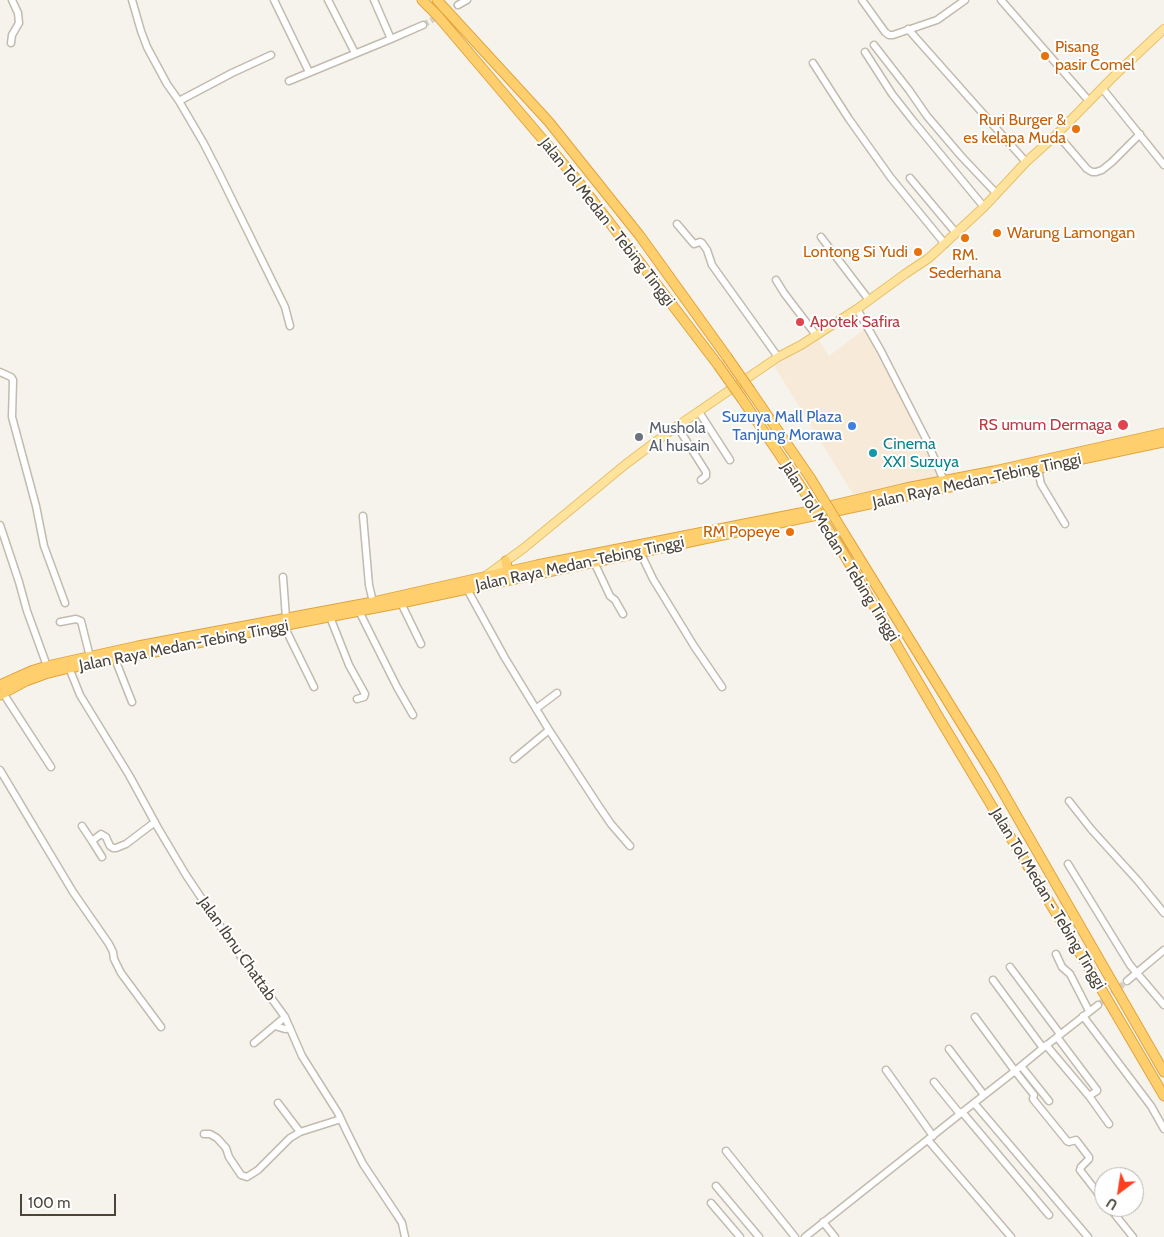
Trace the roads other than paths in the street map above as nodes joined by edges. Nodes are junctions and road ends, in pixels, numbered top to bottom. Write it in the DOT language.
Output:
graph roads {
  1 [pos="12,0"];
  2 [pos="132,0"];
  3 [pos="274,0"];
  4 [pos="328,0"];
  5 [pos="374,0"];
  6 [pos="422,0"];
  7 [pos="437,0"];
  8 [pos="466,0"];
  9 [pos="862,0"];
  10 [pos="965,0"];
  11 [pos="1001,0"];
  12 [pos="458,5"];
  13 [pos="423,24"];
  14 [pos="908,29"];
  15 [pos="1164,29"];
  16 [pos="390,39"];
  17 [pos="10,43"];
  18 [pos="874,45"];
  19 [pos="865,52"];
  20 [pos="355,53"];
  21 [pos="271,56"];
  22 [pos="813,63"];
  23 [pos="309,72"];
  24 [pos="290,81"];
  25 [pos="1102,88"];
  26 [pos="179,101"];
  27 [pos="1089,101"];
  28 [pos="1057,134"];
  29 [pos="1140,134"];
  30 [pos="1026,162"];
  31 [pos="1164,165"];
  32 [pos="910,178"];
  33 [pos="996,193"];
  34 [pos="984,207"];
  35 [pos="677,224"];
  36 [pos="956,233"];
  37 [pos="821,238"];
  38 [pos="945,244"];
  39 [pos="776,280"];
  40 [pos="869,300"];
  41 [pos="857,309"];
  42 [pos="290,326"];
  43 [pos="816,335"];
  44 [pos="778,357"];
  45 [pos="0,372"];
  46 [pos="699,412"];
  47 [pos="677,426"];
  48 [pos="1164,433"];
  49 [pos="1164,442"];
  50 [pos="730,460"];
  51 [pos="1038,468"];
  52 [pos="701,480"];
  53 [pos="944,481"];
  54 [pos="363,516"];
  55 [pos="1065,524"];
  56 [pos="0,525"];
  57 [pos="640,552"];
  58 [pos="506,561"];
  59 [pos="594,562"];
  60 [pos="510,571"];
  61 [pos="283,577"];
  62 [pos="487,580"];
  63 [pos="467,588"];
  64 [pos="373,602"];
  65 [pos="65,603"];
  66 [pos="401,603"];
  67 [pos="359,612"];
  68 [pos="623,614"];
  69 [pos="330,617"];
  70 [pos="60,622"];
  71 [pos="285,622"];
  72 [pos="420,644"];
  73 [pos="90,657"];
  74 [pos="115,659"];
  75 [pos="68,665"];
  76 [pos="47,666"];
  77 [pos="314,687"];
  78 [pos="722,688"];
  79 [pos="1,691"];
  80 [pos="556,693"];
  81 [pos="357,699"];
  82 [pos="132,702"];
  83 [pos="536,708"];
  84 [pos="413,715"];
  85 [pos="549,730"];
  86 [pos="514,758"];
  87 [pos="50,767"];
  88 [pos="0,770"];
  89 [pos="1068,801"];
  90 [pos="155,822"];
  91 [pos="82,826"];
  92 [pos="92,842"];
  93 [pos="630,846"];
  94 [pos="102,857"];
  95 [pos="1068,864"];
  96 [pos="1164,913"];
  97 [pos="1163,953"];
  98 [pos="1056,954"];
  99 [pos="1010,967"];
  100 [pos="1136,974"];
  101 [pos="993,980"];
  102 [pos="1127,981"];
  103 [pos="1098,1004"];
  104 [pos="1164,1005"];
  105 [pos="1089,1011"];
  106 [pos="1083,1016"];
  107 [pos="285,1017"];
  108 [pos="975,1017"];
  109 [pos="275,1026"];
  110 [pos="161,1027"];
  111 [pos="290,1028"];
  112 [pos="1058,1035"];
  113 [pos="254,1043"];
  114 [pos="1044,1046"];
  115 [pos="949,1049"];
  116 [pos="1021,1066"];
  117 [pos="886,1070"];
  118 [pos="1015,1071"];
  119 [pos="1164,1072"];
  120 [pos="934,1082"];
  121 [pos="984,1095"];
  122 [pos="1089,1096"];
  123 [pos="1164,1096"];
  124 [pos="1049,1101"];
  125 [pos="278,1103"];
  126 [pos="974,1103"];
  127 [pos="961,1113"];
  128 [pos="342,1119"];
  129 [pos="1109,1124"];
  130 [pos="1164,1129"];
  131 [pos="300,1132"];
  132 [pos="204,1134"];
  133 [pos="930,1138"];
  134 [pos="726,1151"];
  135 [pos="716,1186"];
  136 [pos="1094,1188"];
  137 [pos="711,1203"];
  138 [pos="1049,1214"];
  139 [pos="1117,1217"];
  140 [pos="824,1222"];
  141 [pos="405,1237"];
  142 [pos="740,1237"];
  143 [pos="759,1237"];
  144 [pos="795,1237"];
  145 [pos="805,1237"];
  146 [pos="835,1237"];
  147 [pos="1011,1237"];
  148 [pos="1088,1237"];
  149 [pos="1132,1237"];
  1 -- 17 [label="street"];
  2 -- 26 [label="street"];
  3 -- 23 [label="street"];
  4 -- 20 [label="street"];
  5 -- 16 [label="street"];
  6 -- 123 [label="highway, Jalan Tol Medan - Tebing Tinggi, bridge"];
  7 -- 119 [label="highway, Jalan Tol Medan - Tebing Tinggi, bridge"];
  8 -- 12 [label="street"];
  9 -- 14 [label="street"];
  10 -- 14 [label="street"];
  11 -- 27 [label="street"];
  13 -- 16 [label="street"];
  14 -- 30 [label="street"];
  15 -- 25 [label="main road"];
  16 -- 20 [label="street"];
  18 -- 33 [label="street"];
  19 -- 34 [label="street"];
  20 -- 23 [label="street"];
  21 -- 26 [label="street"];
  22 -- 38 [label="street"];
  23 -- 24 [label="street"];
  25 -- 27 [label="main road"];
  25 -- 29 [label="street"];
  26 -- 42 [label="street"];
  27 -- 28 [label="main road"];
  28 -- 29 [label="street"];
  28 -- 30 [label="main road"];
  29 -- 31 [label="street"];
  30 -- 33 [label="main road"];
  32 -- 36 [label="street"];
  33 -- 34 [label="main road"];
  34 -- 36 [label="main road"];
  35 -- 44 [label="street"];
  36 -- 38 [label="main road"];
  37 -- 40 [label="street"];
  38 -- 40 [label="main road"];
  39 -- 43 [label="street"];
  40 -- 41 [label="main road"];
  41 -- 43 [label="main road"];
  41 -- 53 [label="street"];
  43 -- 44 [label="main road"];
  44 -- 46 [label="main road"];
  45 -- 65 [label="street"];
  46 -- 47 [label="main road"];
  46 -- 50 [label="street"];
  47 -- 52 [label="street"];
  47 -- 58 [label="main road"];
  48 -- 53 [label="highway, Jalan Raya Medan-Tebing Tinggi"];
  49 -- 51 [label="highway, Jalan Raya Medan-Tebing Tinggi"];
  51 -- 55 [label="street"];
  51 -- 57 [label="highway, Jalan Raya Medan-Tebing Tinggi"];
  53 -- 60 [label="highway, Jalan Raya Medan-Tebing Tinggi"];
  54 -- 64 [label="street"];
  56 -- 76 [label="street"];
  57 -- 59 [label="highway, Jalan Raya Medan-Tebing Tinggi"];
  57 -- 78 [label="street"];
  58 -- 60 [label="highway"];
  58 -- 62 [label="main road"];
  59 -- 62 [label="highway, Jalan Raya Medan-Tebing Tinggi"];
  59 -- 68 [label="street"];
  60 -- 62 [label="highway, Jalan Raya Medan-Tebing Tinggi"];
  61 -- 71 [label="street"];
  62 -- 63 [label="highway, Jalan Raya Medan-Tebing Tinggi"];
  62 -- 64 [label="highway, Jalan Raya Medan-Tebing Tinggi"];
  63 -- 66 [label="highway, Jalan Raya Medan-Tebing Tinggi"];
  63 -- 83 [label="street"];
  64 -- 71 [label="highway, Jalan Raya Medan-Tebing Tinggi"];
  66 -- 67 [label="highway, Jalan Raya Medan-Tebing Tinggi"];
  66 -- 72 [label="street"];
  67 -- 69 [label="highway, Jalan Raya Medan-Tebing Tinggi"];
  67 -- 84 [label="street"];
  69 -- 71 [label="highway, Jalan Raya Medan-Tebing Tinggi"];
  69 -- 81 [label="street"];
  70 -- 73 [label="street"];
  71 -- 73 [label="highway, Jalan Raya Medan-Tebing Tinggi"];
  71 -- 74 [label="highway, Jalan Raya Medan-Tebing Tinggi"];
  71 -- 77 [label="street"];
  73 -- 75 [label="highway, Jalan Raya Medan-Tebing Tinggi"];
  74 -- 75 [label="highway, Jalan Raya Medan-Tebing Tinggi"];
  74 -- 82 [label="street"];
  75 -- 76 [label="highway, Jalan Raya Medan-Tebing Tinggi"];
  75 -- 79 [label="highway, Jalan Raya Medan-Tebing Tinggi"];
  75 -- 90 [label="street, Jalan Ibnu Chattab"];
  76 -- 79 [label="highway, Jalan Raya Medan-Tebing Tinggi"];
  79 -- 87 [label="street"];
  80 -- 83 [label="street"];
  83 -- 85 [label="street"];
  85 -- 86 [label="street"];
  85 -- 93 [label="street"];
  88 -- 110 [label="street"];
  89 -- 96 [label="street"];
  90 -- 92 [label="street"];
  90 -- 107 [label="street, Jalan Ibnu Chattab"];
  91 -- 92 [label="street"];
  92 -- 94 [label="street"];
  95 -- 100 [label="street"];
  97 -- 100 [label="street"];
  98 -- 105 [label="street"];
  99 -- 112 [label="street"];
  100 -- 102 [label="street"];
  100 -- 104 [label="street"];
  101 -- 114 [label="street"];
  103 -- 105 [label="street"];
  105 -- 106 [label="street"];
  106 -- 112 [label="street"];
  106 -- 130 [label="street"];
  107 -- 109 [label="street"];
  107 -- 111 [label="street, Jalan Ibnu Chattab"];
  108 -- 118 [label="street"];
  109 -- 111 [label="street"];
  109 -- 113 [label="street"];
  111 -- 128 [label="street, Jalan Ibnu Chattab"];
  112 -- 114 [label="street"];
  112 -- 122 [label="street"];
  114 -- 116 [label="street"];
  114 -- 122 [label="street"];
  115 -- 121 [label="street"];
  116 -- 118 [label="street"];
  116 -- 124 [label="street"];
  117 -- 133 [label="street"];
  118 -- 121 [label="street"];
  118 -- 136 [label="street"];
  120 -- 127 [label="street"];
  121 -- 126 [label="street"];
  122 -- 129 [label="street"];
  125 -- 131 [label="street"];
  126 -- 127 [label="street"];
  126 -- 148 [label="street"];
  127 -- 133 [label="street"];
  127 -- 138 [label="street"];
  128 -- 131 [label="street"];
  128 -- 141 [label="street, Jalan Ibnu Chattab"];
  131 -- 132 [label="street"];
  133 -- 140 [label="street"];
  133 -- 147 [label="street"];
  134 -- 144 [label="street"];
  135 -- 143 [label="street"];
  137 -- 142 [label="street"];
  139 -- 149 [label="street"];
  140 -- 145 [label="street"];
  140 -- 146 [label="street"];
}
